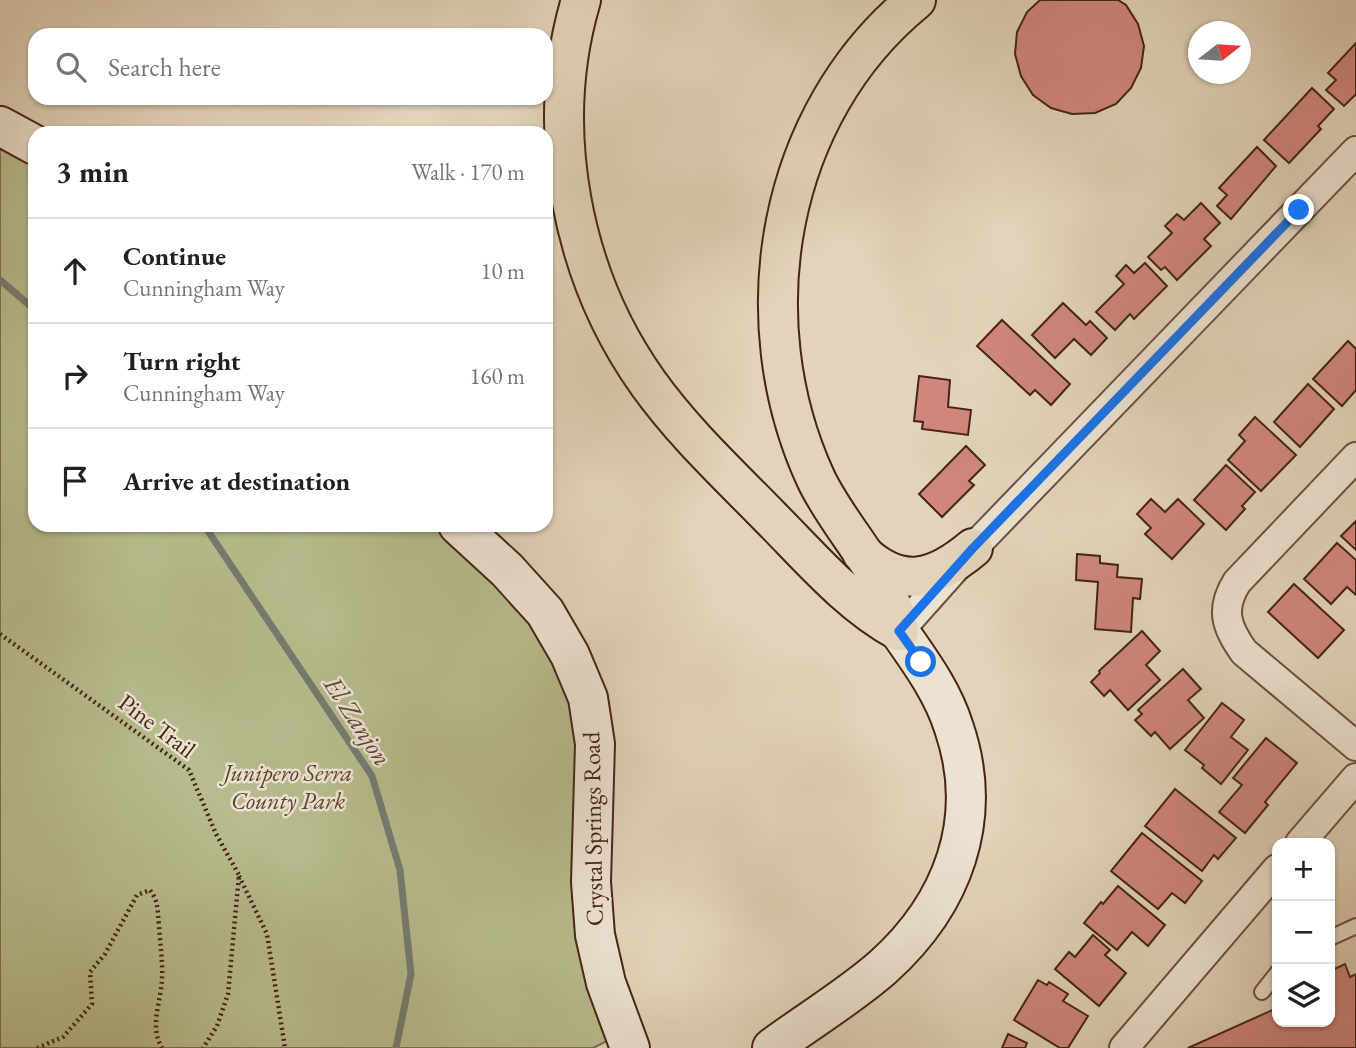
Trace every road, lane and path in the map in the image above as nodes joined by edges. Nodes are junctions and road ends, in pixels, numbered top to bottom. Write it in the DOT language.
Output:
graph roads {
  1 [pos="581,0"];
  2 [pos="916,0"];
  3 [pos="0,126"];
  4 [pos="28,141"];
  5 [pos="1356,151"];
  6 [pos="1356,457"];
  7 [pos="466,532"];
  8 [pos="973,548"];
  9 [pos="860,551"];
  10 [pos="899,631"];
  11 [pos="0,634"];
  12 [pos="1356,746"];
  13 [pos="1356,778"];
  14 [pos="1304,838"];
  15 [pos="239,875"];
  16 [pos="1272,875"];
  17 [pos="1356,926"];
  18 [pos="1335,936"];
  19 [pos="1272,979"];
  20 [pos="1262,992"];
  21 [pos="37,1048"];
  22 [pos="162,1048"];
  23 [pos="203,1048"];
  24 [pos="285,1048"];
  25 [pos="630,1048"];
  26 [pos="772,1048"];
  27 [pos="1124,1048"];
  1 -- 10 [label="highway"];
  2 -- 9 [label="highway"];
  3 -- 4 [label="street"];
  5 -- 8 [label="street"];
  6 -- 12 [label="street"];
  7 -- 25 [label="street, Crystal Springs Road"];
  8 -- 9 [label="highway"];
  8 -- 10 [label="street"];
  9 -- 10 [label="highway"];
  10 -- 26 [label="street"];
  11 -- 15 [label="path, Pine Trail"];
  13 -- 14 [label="street"];
  15 -- 23 [label="path"];
  15 -- 24 [label="path, Pine Trail"];
  16 -- 27 [label="street"];
  17 -- 18 [label="lane"];
  19 -- 20 [label="lane"];
  21 -- 22 [label="path"];
}
